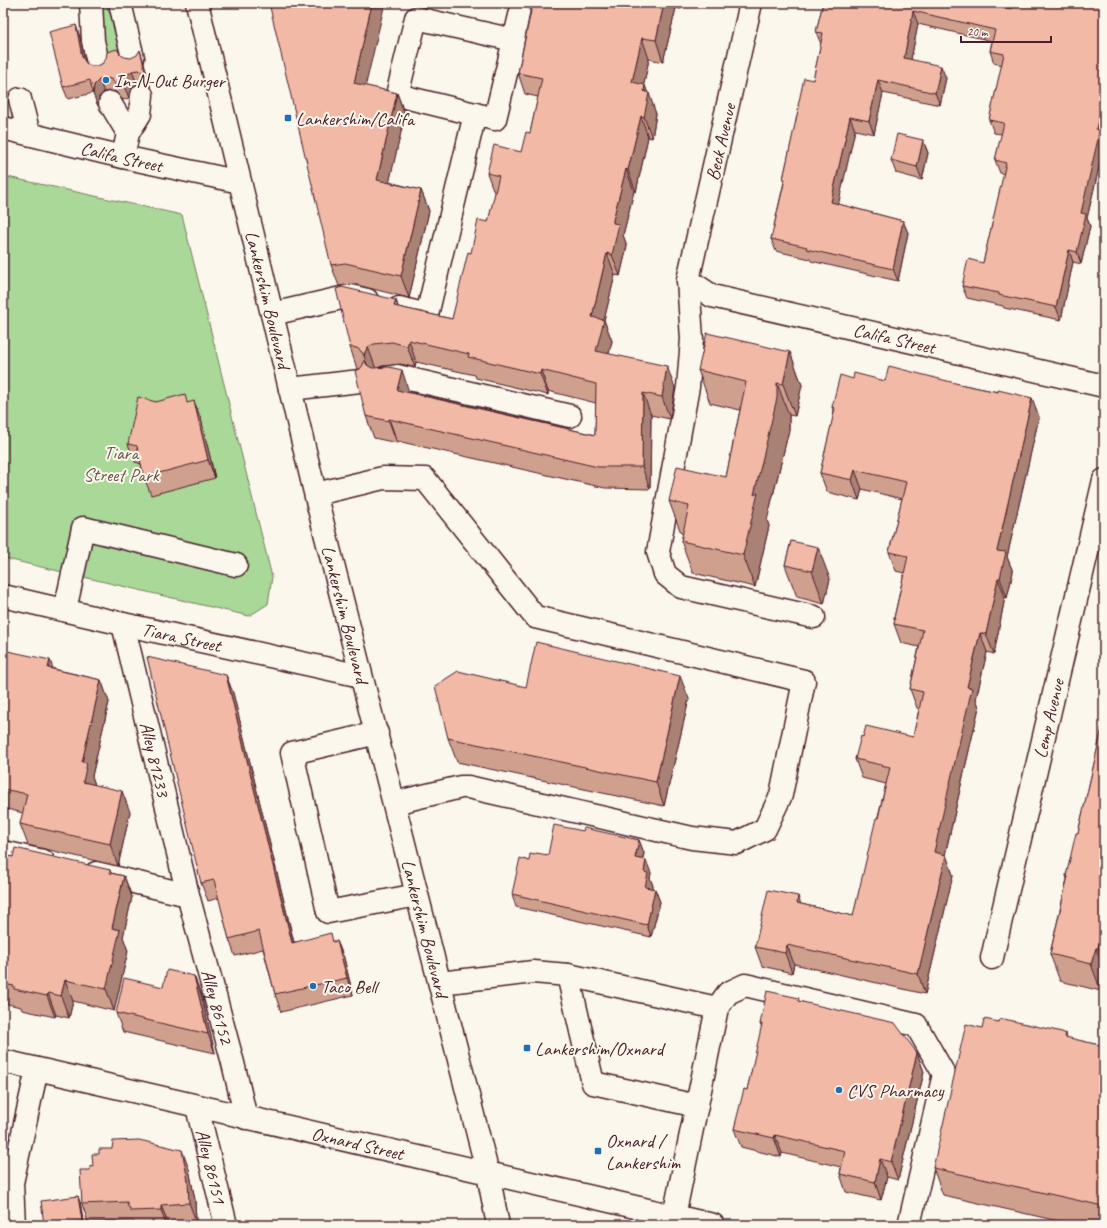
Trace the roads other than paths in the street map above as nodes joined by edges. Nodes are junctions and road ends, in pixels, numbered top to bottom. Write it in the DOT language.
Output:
graph roads {
  1 [pos="91,3"];
  2 [pos="120,3"];
  3 [pos="197,3"];
  4 [pos="523,3"];
  5 [pos="751,3"];
  6 [pos="514,40"];
  7 [pos="133,58"];
  8 [pos="99,67"];
  9 [pos="142,95"];
  10 [pos="20,99"];
  11 [pos="110,103"];
  12 [pos="475,114"];
  13 [pos="3,128"];
  14 [pos="128,133"];
  15 [pos="29,134"];
  16 [pos="123,157"];
  17 [pos="240,182"];
  18 [pos="688,280"];
  19 [pos="272,314"];
  20 [pos="384,378"];
  21 [pos="360,381"];
  22 [pos="1104,386"];
  23 [pos="290,389"];
  24 [pos="570,416"];
  25 [pos="1104,480"];
  26 [pos="316,494"];
  27 [pos="236,565"];
  28 [pos="3,596"];
  29 [pos="65,610"];
  30 [pos="814,617"];
  31 [pos="123,624"];
  32 [pos="361,676"];
  33 [pos="377,733"];
  34 [pos="394,804"];
  35 [pos="3,852"];
  36 [pos="188,894"];
  37 [pos="417,894"];
  38 [pos="992,958"];
  39 [pos="568,975"];
  40 [pos="440,983"];
  41 [pos="717,1008"];
  42 [pos="3,1061"];
  43 [pos="37,1069"];
  44 [pos="697,1106"];
  45 [pos="197,1107"];
  46 [pos="246,1118"];
  47 [pos="488,1174"];
  48 [pos="674,1216"];
  49 [pos="14,1225"];
  50 [pos="226,1225"];
  51 [pos="498,1225"];
  52 [pos="713,1225"];
  53 [pos="909,1225"];
  1 -- 8 [label="main road"];
  2 -- 7 [label="main road"];
  3 -- 17 [label="main road, Lankershim Boulevard"];
  4 -- 6 [label="main road"];
  5 -- 18 [label="main road, Beck Avenue"];
  6 -- 12 [label="main road"];
  6 -- 12 [label="main road"];
  9 -- 14 [label="main road"];
  10 -- 15 [label="main road"];
  11 -- 14 [label="main road"];
  12 -- 19 [label="main road"];
  13 -- 15 [label="main road, Califa Street"];
  14 -- 16 [label="main road"];
  15 -- 16 [label="main road, Califa Street"];
  16 -- 17 [label="main road, Califa Street"];
  17 -- 19 [label="main road, Lankershim Boulevard"];
  18 -- 22 [label="main road, Califa Street"];
  18 -- 30 [label="main road, Beck Avenue"];
  19 -- 23 [label="main road, Lankershim Boulevard"];
  20 -- 24 [label="main road"];
  21 -- 23 [label="main road"];
  23 -- 26 [label="main road, Lankershim Boulevard"];
  25 -- 38 [label="main road, Lemp Avenue"];
  26 -- 32 [label="main road, Lankershim Boulevard"];
  26 -- 34 [label="main road"];
  27 -- 29 [label="main road"];
  28 -- 29 [label="main road, Tiara Street"];
  29 -- 31 [label="main road, Tiara Street"];
  31 -- 32 [label="main road, Tiara Street"];
  31 -- 36 [label="main road, Alley 81233"];
  32 -- 33 [label="main road, Lankershim Boulevard"];
  33 -- 34 [label="main road, Lankershim Boulevard"];
  33 -- 37 [label="main road"];
  34 -- 37 [label="main road, Lankershim Boulevard"];
  35 -- 36 [label="main road"];
  36 -- 46 [label="main road, Alley 86152"];
  37 -- 40 [label="main road, Lankershim Boulevard"];
  39 -- 40 [label="main road"];
  39 -- 41 [label="main road"];
  39 -- 44 [label="main road"];
  40 -- 47 [label="main road, Lankershim Boulevard"];
  41 -- 44 [label="main road"];
  41 -- 53 [label="main road"];
  42 -- 43 [label="main road, Oxnard Street"];
  43 -- 45 [label="main road, Oxnard Street"];
  43 -- 49 [label="main road"];
  44 -- 48 [label="main road"];
  45 -- 46 [label="main road, Oxnard Street"];
  45 -- 50 [label="main road, Alley 86151"];
  46 -- 47 [label="main road, Oxnard Street"];
  47 -- 48 [label="main road, Oxnard Street"];
  47 -- 51 [label="main road, Lankershim Boulevard"];
  48 -- 52 [label="main road, Oxnard Street"];
}
